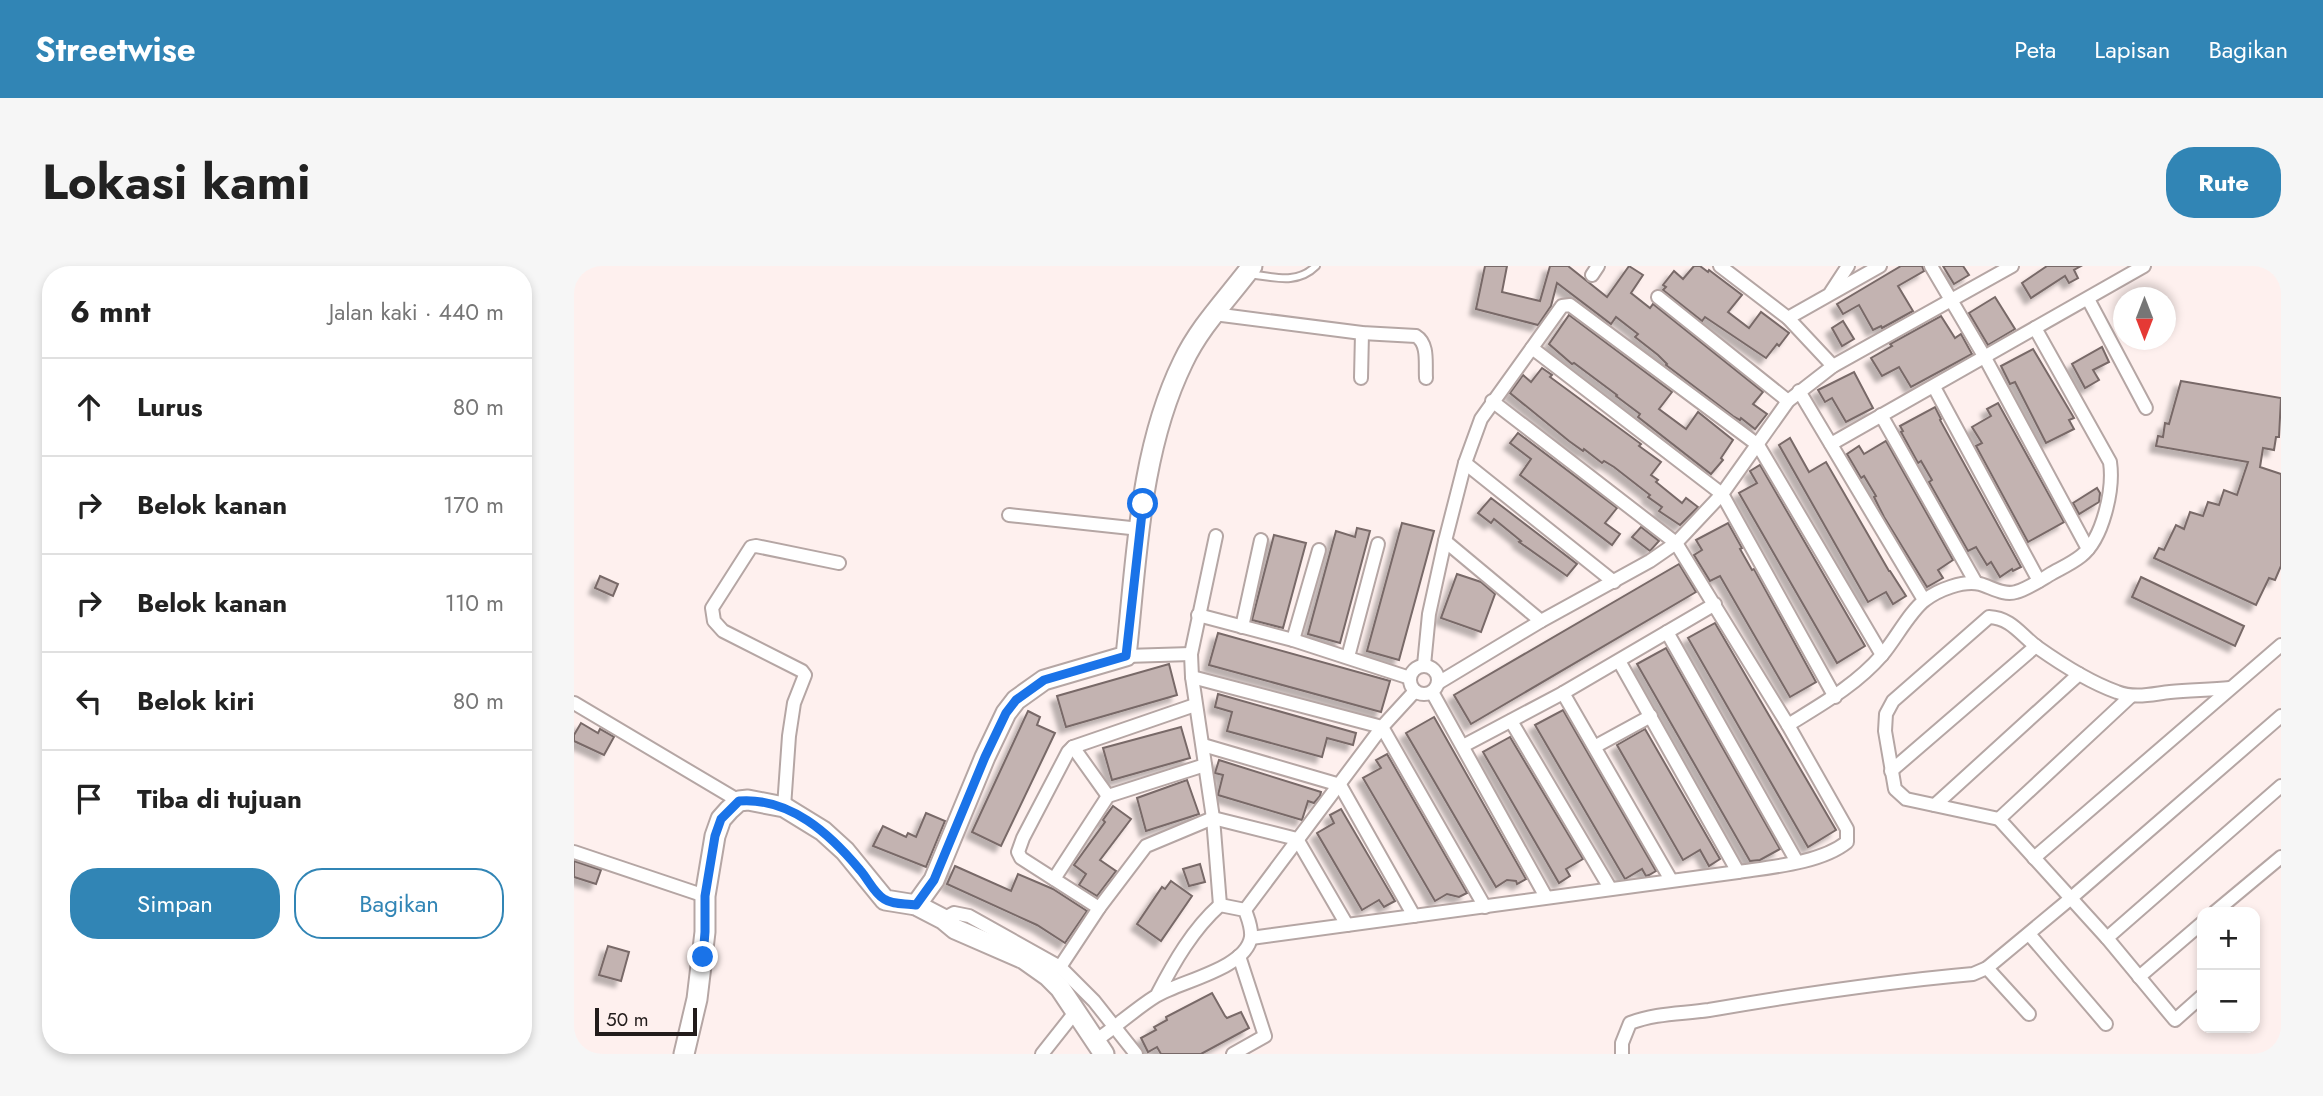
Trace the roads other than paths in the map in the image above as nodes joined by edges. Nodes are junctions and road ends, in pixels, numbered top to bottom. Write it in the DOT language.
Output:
graph roads {
  1 [pos="1316,266"];
  2 [pos="1720,266"];
  3 [pos="1848,266"];
  4 [pos="1880,266"];
  5 [pos="1931,266"];
  6 [pos="2012,266"];
  7 [pos="2144,266"];
  8 [pos="1249,270"];
  9 [pos="1830,294"];
  10 [pos="1658,297"];
  11 [pos="2088,299"];
  12 [pos="1952,301"];
  13 [pos="1214,314"];
  14 [pos="1788,318"];
  15 [pos="2035,328"];
  16 [pos="1362,333"];
  17 [pos="1532,348"];
  18 [pos="1984,356"];
  19 [pos="1833,366"];
  20 [pos="1361,378"];
  21 [pos="1426,378"];
  22 [pos="1934,387"];
  23 [pos="1799,391"];
  24 [pos="1492,401"];
  25 [pos="1788,401"];
  26 [pos="2146,408"];
  27 [pos="1881,415"];
  28 [pos="1831,444"];
  29 [pos="1758,445"];
  30 [pos="1465,463"];
  31 [pos="1722,494"];
  32 [pos="1009,515"];
  33 [pos="1140,529"];
  34 [pos="1216,536"];
  35 [pos="1261,540"];
  36 [pos="1445,541"];
  37 [pos="1676,543"];
  38 [pos="1378,544"];
  39 [pos="2088,549"];
  40 [pos="1319,550"];
  41 [pos="839,563"];
  42 [pos="2039,581"];
  43 [pos="1614,582"];
  44 [pos="1976,583"];
  45 [pos="1924,600"];
  46 [pos="1715,604"];
  47 [pos="1198,615"];
  48 [pos="1541,621"];
  49 [pos="1242,627"];
  50 [pos="1667,632"];
  51 [pos="1293,639"];
  52 [pos="2281,645"];
  53 [pos="2036,646"];
  54 [pos="1191,654"];
  55 [pos="1882,655"];
  56 [pos="1126,656"];
  57 [pos="1348,657"];
  58 [pos="1619,661"];
  59 [pos="1424,665"];
  60 [pos="2079,674"];
  61 [pos="1192,677"];
  62 [pos="1410,678"];
  63 [pos="1435,688"];
  64 [pos="2230,688"];
  65 [pos="1415,691"];
  66 [pos="1563,693"];
  67 [pos="2131,696"];
  68 [pos="1835,697"];
  69 [pos="574,703"];
  70 [pos="1195,705"];
  71 [pos="1651,716"];
  72 [pos="1511,720"];
  73 [pos="2276,720"];
  74 [pos="1788,724"];
  75 [pos="1382,727"];
  76 [pos="2281,736"];
  77 [pos="1203,745"];
  78 [pos="1463,746"];
  79 [pos="1596,746"];
  80 [pos="1073,747"];
  81 [pos="1205,765"];
  82 [pos="1891,771"];
  83 [pos="1340,785"];
  84 [pos="2281,786"];
  85 [pos="1108,796"];
  86 [pos="739,801"];
  87 [pos="1935,805"];
  88 [pos="784,807"];
  89 [pos="1213,818"];
  90 [pos="1999,819"];
  91 [pos="1297,839"];
  92 [pos="574,852"];
  93 [pos="2281,857"];
  94 [pos="2034,858"];
  95 [pos="1797,862"];
  96 [pos="1738,872"];
  97 [pos="1054,879"];
  98 [pos="1671,880"];
  99 [pos="1610,888"];
  100 [pos="705,896"];
  101 [pos="1546,897"];
  102 [pos="2070,899"];
  103 [pos="916,905"];
  104 [pos="1220,905"];
  105 [pos="1485,906"];
  106 [pos="2222,907"];
  107 [pos="1099,908"];
  108 [pos="1245,910"];
  109 [pos="1414,916"];
  110 [pos="943,919"];
  111 [pos="1347,925"];
  112 [pos="2197,927"];
  113 [pos="2029,934"];
  114 [pos="1251,938"];
  115 [pos="2107,938"];
  116 [pos="1239,956"];
  117 [pos="1059,967"];
  118 [pos="1987,968"];
  119 [pos="2139,977"];
  120 [pos="1157,995"];
  121 [pos="2197,1000"];
  122 [pos="1076,1011"];
  123 [pos="2029,1013"];
  124 [pos="2106,1024"];
  125 [pos="1116,1027"];
  126 [pos="1100,1048"];
  127 [pos="684,1054"];
  128 [pos="1042,1054"];
  129 [pos="1136,1054"];
  130 [pos="1233,1054"];
  131 [pos="1622,1054"];
  1 -- 8 [label="lane"];
  2 -- 14 [label="street"];
  3 -- 9 [label="street"];
  4 -- 9 [label="street"];
  5 -- 12 [label="street"];
  6 -- 12 [label="street"];
  7 -- 11 [label="street"];
  8 -- 13 [label="street"];
  9 -- 14 [label="street"];
  10 -- 25 [label="street"];
  11 -- 15 [label="street"];
  11 -- 26 [label="street"];
  12 -- 18 [label="street"];
  12 -- 19 [label="street"];
  13 -- 16 [label="street"];
  13 -- 33 [label="street"];
  14 -- 19 [label="street"];
  15 -- 18 [label="street"];
  15 -- 39 [label="street"];
  16 -- 20 [label="street"];
  16 -- 21 [label="street"];
  17 -- 24 [label="street"];
  17 -- 29 [label="street"];
  17 -- 31 [label="street"];
  18 -- 22 [label="street"];
  18 -- 39 [label="street"];
  19 -- 23 [label="street"];
  22 -- 27 [label="street"];
  22 -- 42 [label="street"];
  23 -- 25 [label="street"];
  23 -- 28 [label="street"];
  24 -- 30 [label="street"];
  24 -- 37 [label="street"];
  25 -- 29 [label="street"];
  27 -- 28 [label="street"];
  27 -- 44 [label="street"];
  28 -- 45 [label="street"];
  29 -- 31 [label="street"];
  29 -- 55 [label="street"];
  30 -- 36 [label="street"];
  30 -- 43 [label="street"];
  31 -- 37 [label="street"];
  31 -- 68 [label="street"];
  32 -- 33 [label="street"];
  33 -- 56 [label="street"];
  34 -- 47 [label="street"];
  35 -- 49 [label="street"];
  36 -- 48 [label="street"];
  36 -- 59 [label="street"];
  37 -- 43 [label="street"];
  37 -- 46 [label="street"];
  38 -- 57 [label="street"];
  39 -- 42 [label="street"];
  40 -- 51 [label="street"];
  41 -- 88 [label="street"];
  42 -- 44 [label="street"];
  43 -- 48 [label="street"];
  44 -- 45 [label="street"];
  45 -- 55 [label="street"];
  46 -- 50 [label="street"];
  46 -- 74 [label="street"];
  47 -- 49 [label="street"];
  47 -- 54 [label="street"];
  48 -- 63 [label="street"];
  49 -- 51 [label="street"];
  50 -- 58 [label="street"];
  50 -- 95 [label="street"];
  51 -- 57 [label="street"];
  52 -- 64 [label="street"];
  53 -- 60 [label="street"];
  53 -- 82 [label="street"];
  53 -- 82 [label="street"];
  54 -- 56 [label="street"];
  54 -- 61 [label="street"];
  55 -- 68 [label="street"];
  56 -- 103 [label="street"];
  57 -- 62 [label="street"];
  58 -- 66 [label="street"];
  58 -- 71 [label="street"];
  59 -- 62 [label="street"];
  59 -- 63 [label="street"];
  60 -- 67 [label="street"];
  60 -- 87 [label="street"];
  61 -- 70 [label="street"];
  61 -- 75 [label="street"];
  62 -- 65 [label="street"];
  63 -- 65 [label="street"];
  63 -- 78 [label="street"];
  64 -- 67 [label="street"];
  64 -- 94 [label="street"];
  65 -- 75 [label="street"];
  66 -- 72 [label="street"];
  66 -- 79 [label="street"];
  67 -- 90 [label="street"];
  68 -- 74 [label="street"];
  69 -- 86 [label="street"];
  70 -- 77 [label="street"];
  70 -- 80 [label="street"];
  71 -- 79 [label="street"];
  71 -- 96 [label="street"];
  72 -- 78 [label="street"];
  72 -- 99 [label="street"];
  73 -- 76 [label="street"];
  73 -- 102 [label="street"];
  74 -- 95 [label="street"];
  75 -- 83 [label="street"];
  75 -- 105 [label="street"];
  77 -- 81 [label="street"];
  77 -- 83 [label="street"];
  78 -- 101 [label="street"];
  79 -- 98 [label="street"];
  80 -- 85 [label="street"];
  80 -- 97 [label="street"];
  81 -- 85 [label="street"];
  81 -- 89 [label="street"];
  82 -- 87 [label="street"];
  83 -- 91 [label="street"];
  83 -- 109 [label="street"];
  84 -- 115 [label="street"];
  85 -- 97 [label="street"];
  86 -- 88 [label="street"];
  86 -- 100 [label="street"];
  87 -- 90 [label="street"];
  88 -- 103 [label="street"];
  89 -- 91 [label="street"];
  89 -- 104 [label="street"];
  89 -- 107 [label="street"];
  90 -- 94 [label="street"];
  91 -- 108 [label="street"];
  91 -- 111 [label="street"];
  92 -- 100 [label="street"];
  93 -- 106 [label="street"];
  94 -- 102 [label="street"];
  95 -- 96 [label="street"];
  96 -- 98 [label="street"];
  97 -- 107 [label="street"];
  98 -- 99 [label="street"];
  99 -- 101 [label="street"];
  100 -- 127 [label="street"];
  101 -- 105 [label="street"];
  102 -- 113 [label="street"];
  102 -- 115 [label="street"];
  103 -- 110 [label="street"];
  104 -- 108 [label="street"];
  104 -- 120 [label="street"];
  105 -- 109 [label="street"];
  107 -- 117 [label="street"];
  108 -- 114 [label="street"];
  109 -- 111 [label="street"];
  110 -- 117 [label="street"];
  110 -- 122 [label="street"];
  111 -- 114 [label="street"];
  112 -- 119 [label="street"];
  113 -- 118 [label="street"];
  113 -- 124 [label="street"];
  114 -- 116 [label="street"];
  115 -- 119 [label="street"];
  116 -- 120 [label="street"];
  116 -- 130 [label="street"];
  117 -- 125 [label="street"];
  118 -- 123 [label="street"];
  118 -- 131 [label="street"];
  119 -- 121 [label="street"];
  120 -- 125 [label="street"];
  122 -- 126 [label="street"];
  122 -- 128 [label="street"];
  125 -- 126 [label="street"];
  125 -- 129 [label="street"];
}
